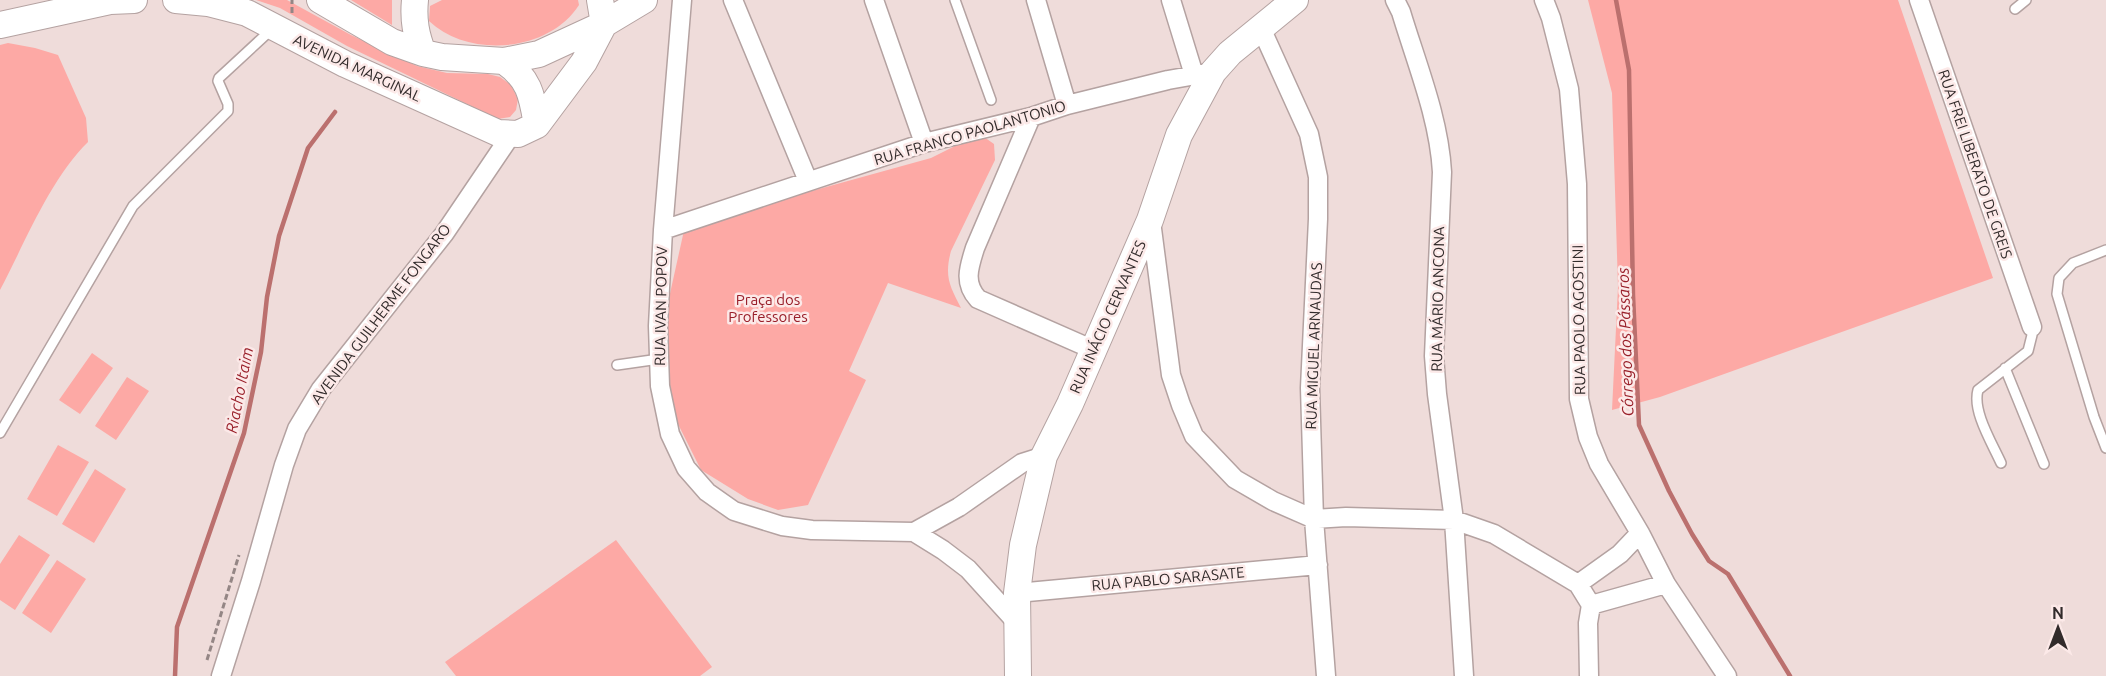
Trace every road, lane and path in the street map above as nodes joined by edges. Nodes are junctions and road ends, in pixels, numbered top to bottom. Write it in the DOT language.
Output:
graph roads {
  1 [pos="134,0"];
  2 [pos="176,0"];
  3 [pos="320,0"];
  4 [pos="415,0"];
  5 [pos="644,0"];
  6 [pos="682,0"];
  7 [pos="733,0"];
  8 [pos="874,0"];
  9 [pos="955,0"];
  10 [pos="1036,0"];
  11 [pos="1171,0"];
  12 [pos="1295,0"];
  13 [pos="1395,0"];
  14 [pos="1544,0"];
  15 [pos="1919,0"];
  16 [pos="2026,0"];
  17 [pos="2014,9"];
  18 [pos="602,12"];
  19 [pos="0,25"];
  20 [pos="274,27"];
  21 [pos="1261,28"];
  22 [pos="423,54"];
  23 [pos="504,61"];
  24 [pos="1203,74"];
  25 [pos="991,100"];
  26 [pos="1067,105"];
  27 [pos="1031,117"];
  28 [pos="537,125"];
  29 [pos="511,135"];
  30 [pos="924,143"];
  31 [pos="808,181"];
  32 [pos="1150,220"];
  33 [pos="663,230"];
  34 [pos="2106,250"];
  35 [pos="2032,327"];
  36 [pos="1094,350"];
  37 [pos="659,359"];
  38 [pos="617,365"];
  39 [pos="2005,368"];
  40 [pos="0,433"];
  41 [pos="2106,448"];
  42 [pos="1044,456"];
  43 [pos="2001,463"];
  44 [pos="2044,464"];
  45 [pos="1314,519"];
  46 [pos="1454,520"];
  47 [pos="914,532"];
  48 [pos="1640,533"];
  49 [pos="1318,565"];
  50 [pos="1578,584"];
  51 [pos="1666,584"];
  52 [pos="1017,593"];
  53 [pos="1591,605"];
  54 [pos="1017,622"];
  55 [pos="220,676"];
  56 [pos="1018,676"];
  57 [pos="1326,676"];
  58 [pos="1464,676"];
  59 [pos="1589,676"];
  60 [pos="1727,676"];
  1 -- 19 [label="main road"];
  2 -- 20 [label="main road, AVENIDA MARGINAL"];
  3 -- 22 [label="main road"];
  4 -- 22 [label="main road"];
  5 -- 18 [label="main road"];
  6 -- 33 [label="street, RUA IVAN POPOV"];
  7 -- 31 [label="street"];
  8 -- 30 [label="street"];
  9 -- 25 [label="lane"];
  10 -- 26 [label="street"];
  11 -- 24 [label="street"];
  12 -- 21 [label="main road, RUA INÁCIO CERVANTES"];
  13 -- 46 [label="street, RUA MÁRIO ANCONA"];
  14 -- 48 [label="street, RUA PAOLO AGOSTINI"];
  15 -- 35 [label="street, RUA FREI LIBERATO DE GREIS"];
  16 -- 17 [label="lane"];
  18 -- 23 [label="main road"];
  18 -- 28 [label="main road"];
  20 -- 29 [label="main road, AVENIDA MARGINAL"];
  20 -- 40 [label="lane"];
  21 -- 24 [label="main road, RUA INÁCIO CERVANTES"];
  21 -- 45 [label="street, RUA MIGUEL ARNAUDAS"];
  22 -- 23 [label="main road"];
  23 -- 28 [label="main road"];
  24 -- 26 [label="street, RUA FRANCO PAOLANTONIO"];
  24 -- 32 [label="main road, RUA INÁCIO CERVANTES"];
  26 -- 27 [label="street, RUA FRANCO PAOLANTONIO"];
  27 -- 30 [label="street, RUA FRANCO PAOLANTONIO"];
  27 -- 36 [label="street"];
  28 -- 29 [label="main road"];
  29 -- 55 [label="street, AVENIDA GUILHERME FONGARO"];
  30 -- 31 [label="street, RUA FRANCO PAOLANTONIO"];
  31 -- 33 [label="street, RUA FRANCO PAOLANTONIO"];
  32 -- 36 [label="main road, RUA INÁCIO CERVANTES"];
  32 -- 45 [label="street"];
  33 -- 37 [label="street, RUA IVAN POPOV"];
  34 -- 41 [label="lane"];
  35 -- 39 [label="lane"];
  36 -- 42 [label="main road, RUA INÁCIO CERVANTES"];
  37 -- 38 [label="lane"];
  37 -- 47 [label="street, RUA IVAN POPOV"];
  39 -- 43 [label="lane"];
  39 -- 44 [label="lane"];
  42 -- 47 [label="street"];
  42 -- 52 [label="main road, RUA INÁCIO CERVANTES"];
  45 -- 46 [label="street"];
  45 -- 49 [label="street, RUA MIGUEL ARNAUDAS"];
  46 -- 50 [label="street"];
  46 -- 58 [label="street, RUA MÁRIO ANCONA"];
  47 -- 54 [label="street"];
  48 -- 50 [label="street"];
  48 -- 51 [label="street, RUA PAOLO AGOSTINI"];
  49 -- 52 [label="street, RUA PABLO SARASATE"];
  49 -- 57 [label="street, RUA MIGUEL ARNAUDAS"];
  50 -- 53 [label="street"];
  51 -- 53 [label="street"];
  51 -- 60 [label="street, RUA PAOLO AGOSTINI"];
  52 -- 54 [label="main road, RUA INÁCIO CERVANTES"];
  53 -- 59 [label="street"];
  54 -- 56 [label="main road, RUA INÁCIO CERVANTES"];
}
